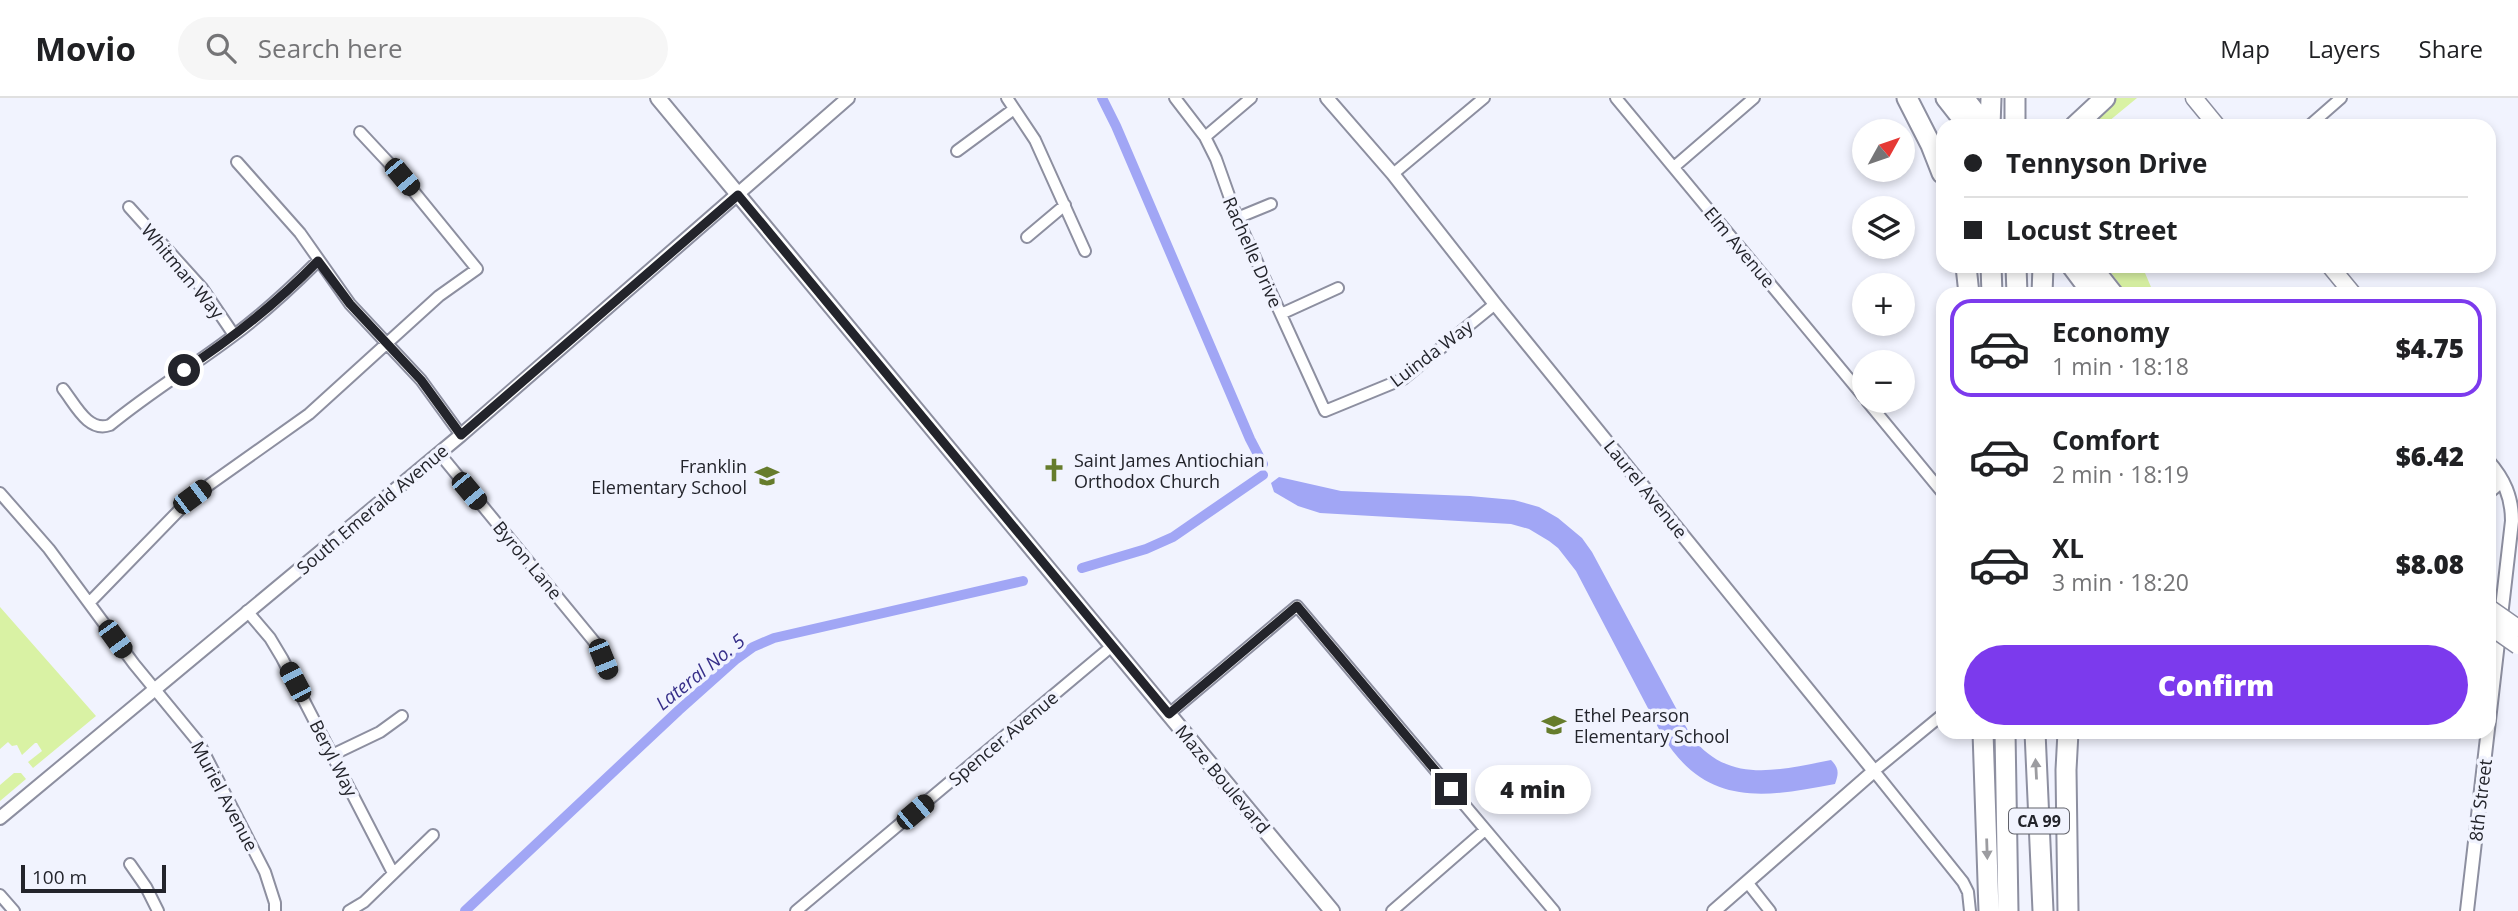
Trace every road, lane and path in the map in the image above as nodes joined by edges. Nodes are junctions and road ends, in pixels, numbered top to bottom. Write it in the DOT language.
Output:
graph roads {
  1 [pos="658,98"];
  2 [pos="848,98"];
  3 [pos="1007,98"];
  4 [pos="1175,98"];
  5 [pos="1251,98"];
  6 [pos="1327,98"];
  7 [pos="1484,98"];
  8 [pos="1616,98"];
  9 [pos="1754,98"];
  10 [pos="1907,98"];
  11 [pos="1946,98"];
  12 [pos="1964,98"];
  13 [pos="1991,98"];
  14 [pos="2015,98"];
  15 [pos="2105,98"];
  16 [pos="2194,98"];
  17 [pos="2341,98"];
  18 [pos="1014,109"];
  19 [pos="1962,119"];
  20 [pos="1982,119"];
  21 [pos="1989,119"];
  22 [pos="2015,119"];
  23 [pos="2082,119"];
  24 [pos="2211,119"];
  25 [pos="2317,119"];
  26 [pos="360,132"];
  27 [pos="1205,137"];
  28 [pos="957,151"];
  29 [pos="1936,158"];
  30 [pos="237,162"];
  31 [pos="1674,167"];
  32 [pos="1393,174"];
  33 [pos="738,195"];
  34 [pos="1271,204"];
  35 [pos="1065,205"];
  36 [pos="129,207"];
  37 [pos="1237,218"];
  38 [pos="1027,237"];
  39 [pos="1085,251"];
  40 [pos="318,261"];
  41 [pos="2086,273"];
  42 [pos="2336,273"];
  43 [pos="2104,287"];
  44 [pos="2347,287"];
  45 [pos="1338,288"];
  46 [pos="1495,304"];
  47 [pos="1281,314"];
  48 [pos="234,335"];
  49 [pos="386,344"];
  50 [pos="1852,382"];
  51 [pos="63,389"];
  52 [pos="1325,411"];
  53 [pos="1877,413"];
  54 [pos="461,435"];
  55 [pos="439,453"];
  56 [pos="2496,472"];
  57 [pos="2503,481"];
  58 [pos="1936,485"];
  59 [pos="2496,487"];
  60 [pos="0,493"];
  61 [pos="90,602"];
  62 [pos="247,611"];
  63 [pos="2496,613"];
  64 [pos="2518,628"];
  65 [pos="2496,631"];
  66 [pos="1112,646"];
  67 [pos="2518,646"];
  68 [pos="2496,657"];
  69 [pos="608,673"];
  70 [pos="155,689"];
  71 [pos="1169,714"];
  72 [pos="402,716"];
  73 [pos="1936,720"];
  74 [pos="1983,739"];
  75 [pos="2005,739"];
  76 [pos="2035,739"];
  77 [pos="2068,739"];
  78 [pos="2486,739"];
  79 [pos="332,755"];
  80 [pos="1874,771"];
  81 [pos="0,818"];
  82 [pos="1485,830"];
  83 [pos="433,835"];
  84 [pos="130,864"];
  85 [pos="393,873"];
  86 [pos="1747,882"];
  87 [pos="0,895"];
  88 [pos="14,911"];
  89 [pos="158,911"];
  90 [pos="275,911"];
  91 [pos="349,911"];
  92 [pos="796,911"];
  93 [pos="1332,911"];
  94 [pos="1392,911"];
  95 [pos="1554,911"];
  96 [pos="1714,911"];
  97 [pos="1770,911"];
  98 [pos="1970,911"];
  99 [pos="1989,911"];
  100 [pos="2008,911"];
  101 [pos="2045,911"];
  102 [pos="2068,911"];
  103 [pos="2466,911"];
  1 -- 33 [label="main road, Maze Boulevard"];
  2 -- 33 [label="street, South Emerald Avenue"];
  3 -- 18 [label="street"];
  4 -- 27 [label="street, Rachelle Drive"];
  5 -- 27 [label="street"];
  6 -- 32 [label="street, Laurel Avenue"];
  7 -- 32 [label="street"];
  8 -- 31 [label="street, Elm Avenue"];
  9 -- 31 [label="street"];
  10 -- 29 [label="highway"];
  11 -- 19 [label="highway"];
  12 -- 20 [label="highway"];
  13 -- 21 [label="highway"];
  14 -- 22 [label="highway"];
  15 -- 23 [label="highway"];
  16 -- 24 [label="main road"];
  17 -- 25 [label="street"];
  18 -- 28 [label="street"];
  18 -- 35 [label="street"];
  26 -- 49 [label="street"];
  27 -- 37 [label="street, Rachelle Drive"];
  30 -- 40 [label="street"];
  31 -- 50 [label="street, Elm Avenue"];
  32 -- 46 [label="street, Laurel Avenue"];
  33 -- 54 [label="street, South Emerald Avenue"];
  33 -- 66 [label="main road, Maze Boulevard"];
  34 -- 37 [label="street"];
  35 -- 38 [label="street"];
  35 -- 39 [label="street"];
  36 -- 48 [label="street, Whitman Way"];
  37 -- 47 [label="street, Rachelle Drive"];
  40 -- 48 [label="street"];
  40 -- 49 [label="street"];
  41 -- 43 [label="highway"];
  42 -- 44 [label="main road"];
  45 -- 47 [label="street"];
  46 -- 52 [label="street, Luinda Way"];
  46 -- 80 [label="street, Laurel Avenue"];
  47 -- 52 [label="street, Rachelle Drive"];
  48 -- 51 [label="street"];
  49 -- 54 [label="street"];
  49 -- 61 [label="street"];
  53 -- 58 [label="street"];
  54 -- 55 [label="street, South Emerald Avenue"];
  55 -- 62 [label="street, South Emerald Avenue"];
  55 -- 69 [label="street, Byron Lane"];
  56 -- 57 [label="street"];
  57 -- 59 [label="street"];
  57 -- 68 [label="street, 8th Street"];
  60 -- 61 [label="street, Muriel Avenue"];
  61 -- 70 [label="street, Muriel Avenue"];
  62 -- 70 [label="street, South Emerald Avenue"];
  62 -- 79 [label="street, Beryl Way"];
  63 -- 64 [label="main road, bridge"];
  65 -- 67 [label="main road, bridge"];
  66 -- 71 [label="main road, Maze Boulevard"];
  66 -- 92 [label="street, Spencer Avenue"];
  70 -- 81 [label="street, South Emerald Avenue"];
  70 -- 90 [label="street, Muriel Avenue"];
  71 -- 82 [label="street"];
  71 -- 93 [label="main road, Maze Boulevard"];
  72 -- 79 [label="street"];
  73 -- 80 [label="street"];
  74 -- 99 [label="highway, one-way"];
  75 -- 100 [label="highway, CA 99"];
  101 -- 76 [label="highway, CA 99, one-way"];
  77 -- 102 [label="highway"];
  78 -- 103 [label="street, 8th Street"];
  79 -- 85 [label="street, Beryl Way"];
  80 -- 86 [label="street"];
  80 -- 98 [label="street, Laurel Avenue"];
  82 -- 94 [label="street"];
  82 -- 95 [label="street"];
  83 -- 85 [label="street"];
  84 -- 89 [label="street"];
  85 -- 91 [label="street"];
  86 -- 96 [label="street"];
  86 -- 97 [label="street"];
  87 -- 88 [label="street"];
}
